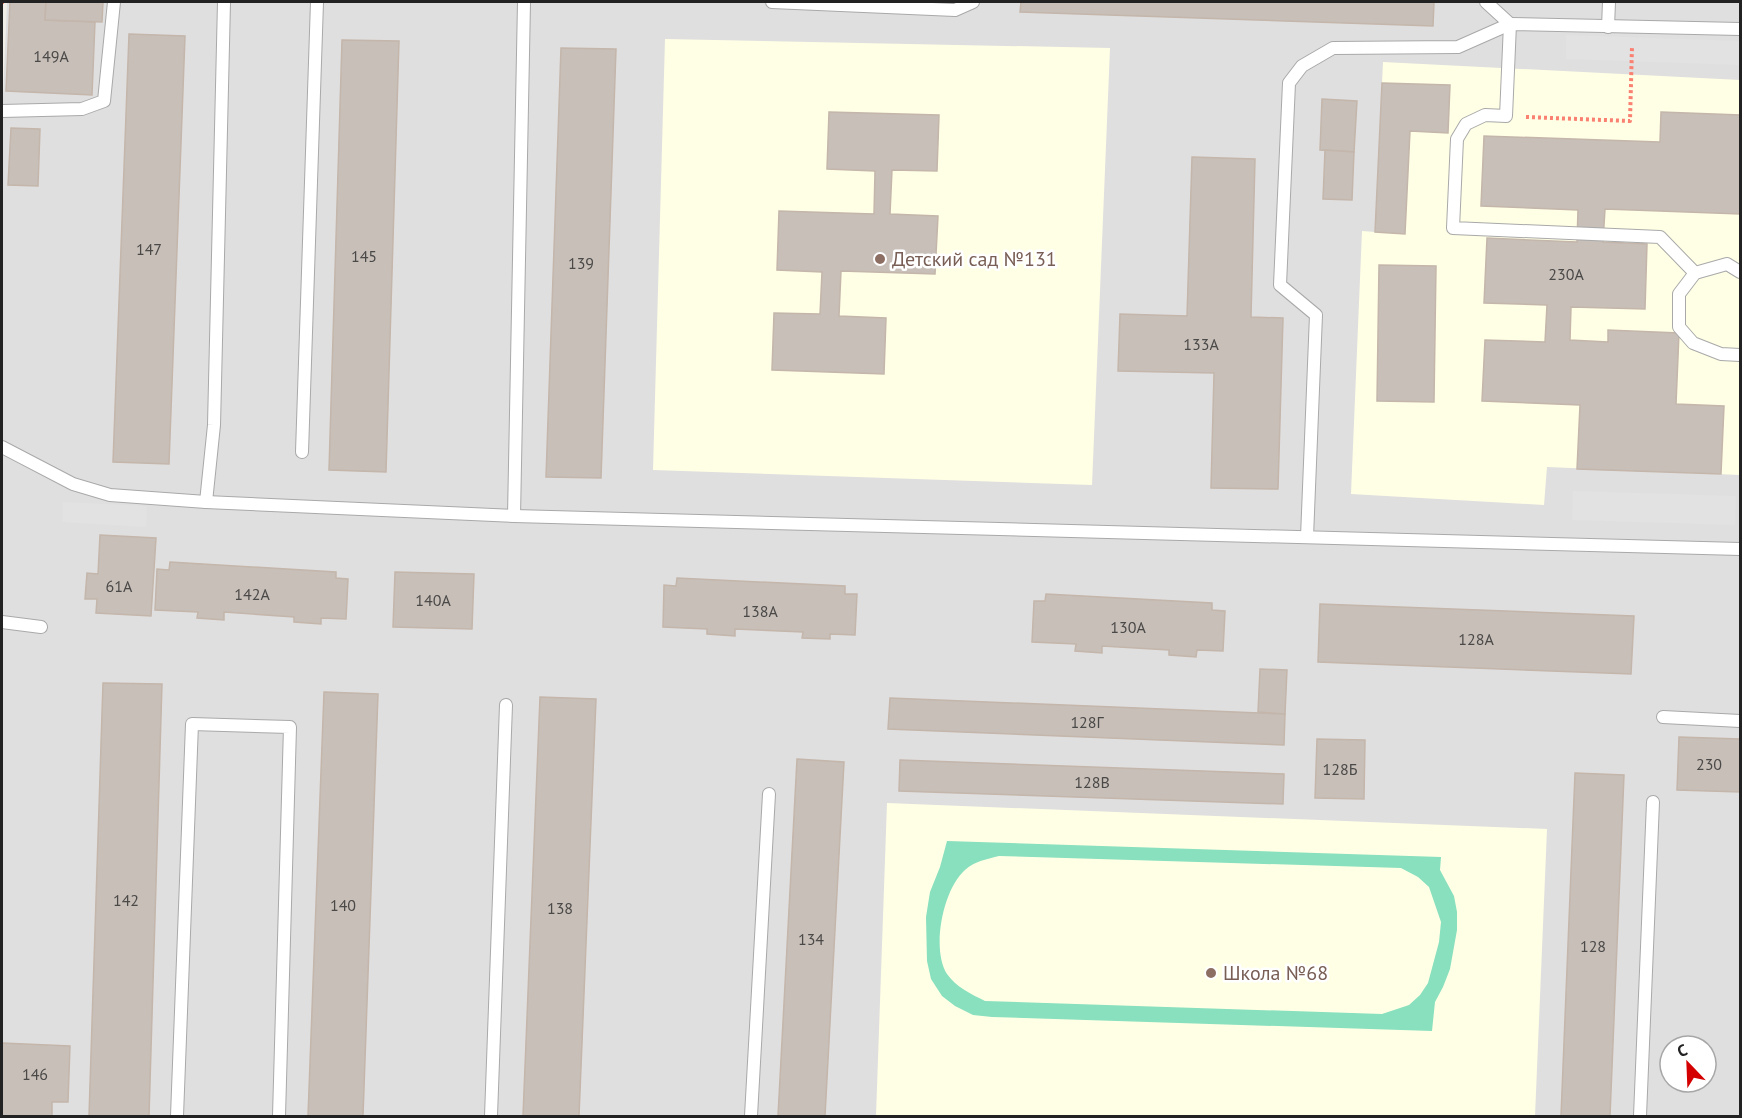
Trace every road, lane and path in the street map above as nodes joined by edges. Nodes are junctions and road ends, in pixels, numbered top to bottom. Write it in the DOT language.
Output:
graph roads {
  1 [pos="114,2"];
  2 [pos="225,2"];
  3 [pos="317,2"];
  4 [pos="524,2"];
  5 [pos="772,2"];
  6 [pos="973,2"];
  7 [pos="1486,2"];
  8 [pos="1609,2"];
  9 [pos="854,3"];
  10 [pos="1510,24"];
  11 [pos="1608,27"];
  12 [pos="1632,28"];
  13 [pos="1740,29"];
  14 [pos="2,111"];
  15 [pos="1506,116"];
  16 [pos="1740,272"];
  17 [pos="1695,273"];
  18 [pos="1740,355"];
  19 [pos="2,447"];
  20 [pos="302,452"];
  21 [pos="206,502"];
  22 [pos="514,516"];
  23 [pos="1307,537"];
  24 [pos="1740,549"];
  25 [pos="2,622"];
  26 [pos="41,627"];
  27 [pos="506,705"];
  28 [pos="1664,717"];
  29 [pos="1740,721"];
  30 [pos="769,794"];
  31 [pos="1653,802"];
  32 [pos="177,1116"];
  33 [pos="279,1116"];
  34 [pos="491,1116"];
  35 [pos="751,1116"];
  36 [pos="1640,1116"];
  1 -- 14 [label="lane"];
  2 -- 21 [label="lane"];
  3 -- 20 [label="lane"];
  4 -- 22 [label="lane"];
  5 -- 9 [label="lane"];
  6 -- 9 [label="lane"];
  7 -- 10 [label="lane"];
  8 -- 11 [label="lane"];
  10 -- 11 [label="lane"];
  10 -- 15 [label="lane"];
  10 -- 23 [label="lane"];
  11 -- 12 [label="lane"];
  12 -- 13 [label="lane"];
  12 -- 15 [label="path"];
  15 -- 17 [label="lane"];
  16 -- 17 [label="lane"];
  17 -- 18 [label="lane"];
  19 -- 21 [label="lane"];
  21 -- 22 [label="lane"];
  22 -- 23 [label="lane"];
  23 -- 24 [label="lane"];
  25 -- 26 [label="lane"];
  27 -- 34 [label="lane"];
  28 -- 29 [label="lane"];
  30 -- 35 [label="lane"];
  31 -- 36 [label="lane"];
  32 -- 33 [label="lane"];
}
